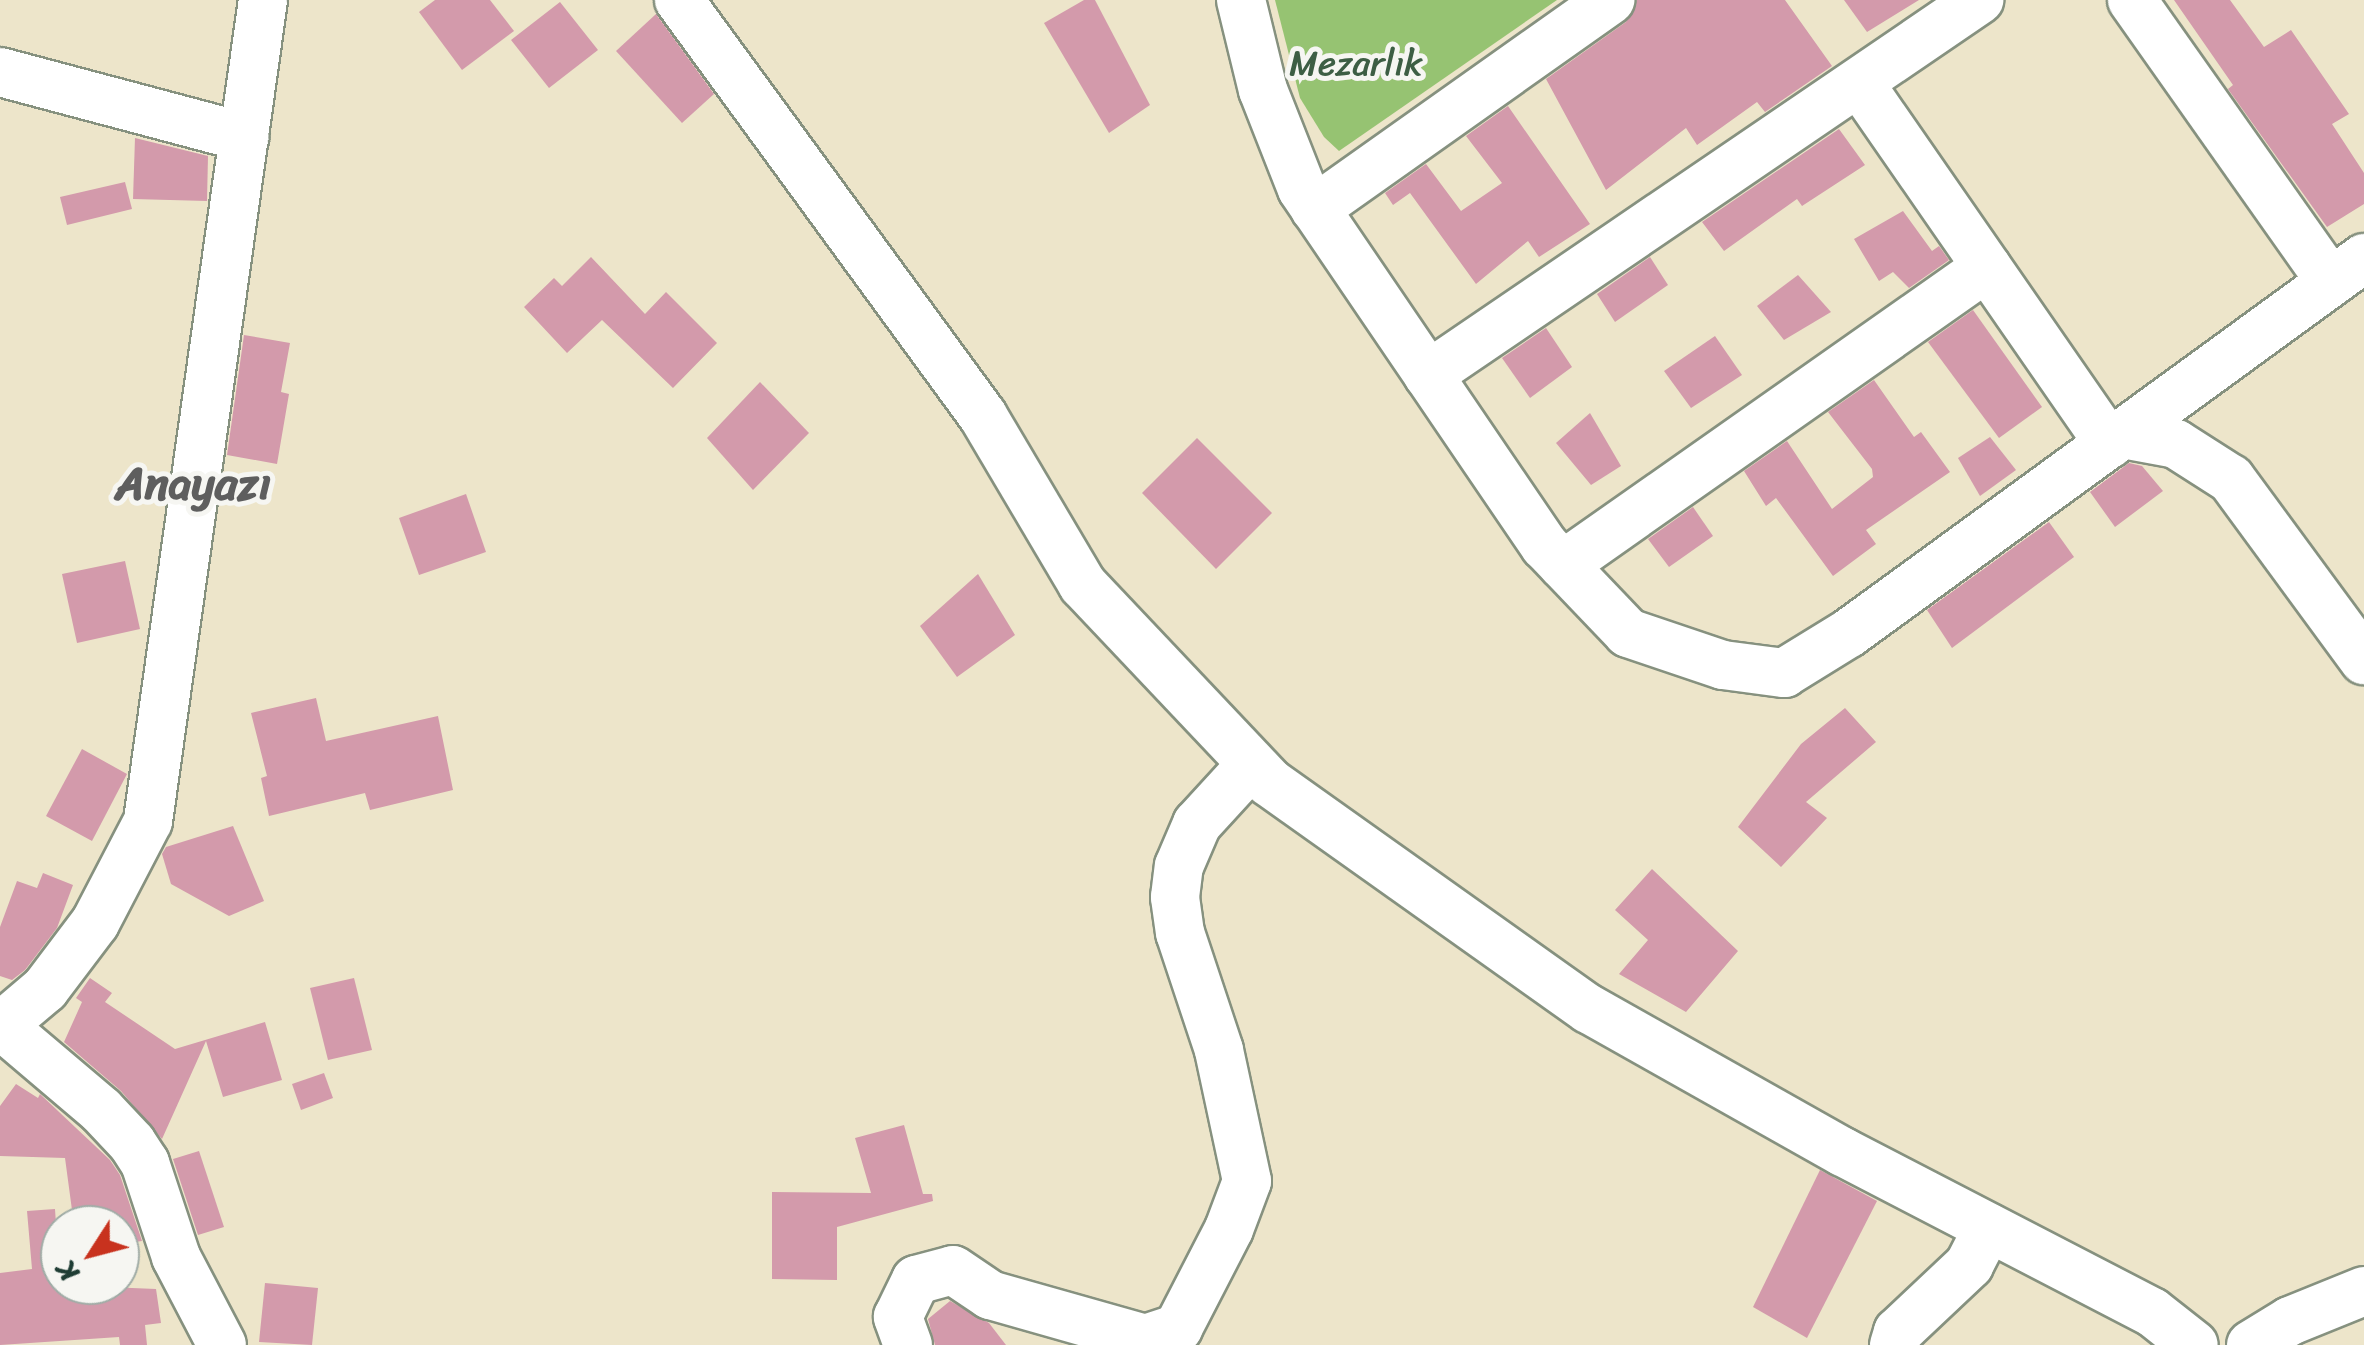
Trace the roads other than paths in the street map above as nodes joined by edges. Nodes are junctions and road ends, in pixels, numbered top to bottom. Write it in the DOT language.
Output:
graph roads {
  1 [pos="263,0"];
  2 [pos="680,0"];
  3 [pos="1241,0"];
  4 [pos="1610,0"];
  5 [pos="2132,0"];
  6 [pos="1960,6"];
  7 [pos="0,72"];
  8 [pos="1860,84"];
  9 [pos="245,137"];
  10 [pos="1315,209"];
  11 [pos="1987,267"];
  12 [pos="2347,270"];
  13 [pos="1428,375"];
  14 [pos="2115,439"];
  15 [pos="1563,565"];
  16 [pos="2364,660"];
  17 [pos="1252,764"];
  18 [pos="1,1026"];
  19 [pos="1988,1228"];
  20 [pos="2364,1290"];
  21 [pos="222,1345"];
  22 [pos="908,1345"];
  23 [pos="1894,1345"];
  24 [pos="2194,1345"];
  25 [pos="2251,1345"];
  1 -- 9 [label="street"];
  2 -- 17 [label="street"];
  3 -- 10 [label="street"];
  4 -- 10 [label="street"];
  5 -- 12 [label="street"];
  6 -- 8 [label="street"];
  7 -- 9 [label="street"];
  8 -- 11 [label="street"];
  8 -- 13 [label="street"];
  9 -- 18 [label="street"];
  10 -- 13 [label="street"];
  11 -- 14 [label="street"];
  11 -- 15 [label="street"];
  12 -- 14 [label="street"];
  13 -- 15 [label="street"];
  14 -- 15 [label="street"];
  14 -- 16 [label="street"];
  17 -- 19 [label="street"];
  17 -- 22 [label="street"];
  18 -- 21 [label="street"];
  19 -- 23 [label="street"];
  19 -- 24 [label="street"];
  20 -- 25 [label="street"];
}
